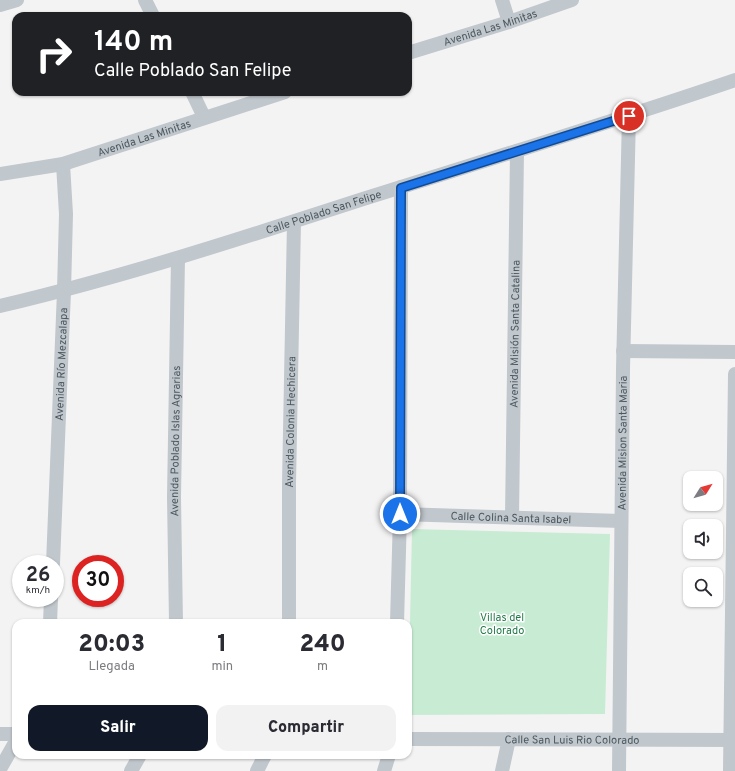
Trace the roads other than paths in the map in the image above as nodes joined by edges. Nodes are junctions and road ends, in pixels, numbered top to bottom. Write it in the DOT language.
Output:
graph roads {
  1 [pos="145,0"];
  2 [pos="502,0"];
  3 [pos="572,0"];
  4 [pos="151,12"];
  5 [pos="509,22"];
  6 [pos="412,53"];
  7 [pos="735,80"];
  8 [pos="194,96"];
  9 [pos="272,96"];
  10 [pos="629,116"];
  11 [pos="204,117"];
  12 [pos="517,152"];
  13 [pos="63,164"];
  14 [pos="0,174"];
  15 [pos="401,188"];
  16 [pos="294,222"];
  17 [pos="178,258"];
  18 [pos="64,291"];
  19 [pos="0,306"];
  20 [pos="623,351"];
  21 [pos="735,352"];
  22 [pos="735,374"];
  23 [pos="400,514"];
  24 [pos="512,517"];
  25 [pos="621,521"];
  26 [pos="53,555"];
  27 [pos="51,607"];
  28 [pos="50,619"];
  29 [pos="176,619"];
  30 [pos="289,619"];
  31 [pos="397,619"];
  32 [pos="0,734"];
  33 [pos="12,734"];
  34 [pos="412,739"];
  35 [pos="509,739"];
  36 [pos="619,739"];
  37 [pos="733,740"];
  38 [pos="12,748"];
  39 [pos="138,759"];
  40 [pos="263,759"];
  41 [pos="388,759"];
  42 [pos="0,769"];
  43 [pos="131,771"];
  44 [pos="257,771"];
  45 [pos="384,771"];
  46 [pos="502,771"];
  47 [pos="619,771"];
  48 [pos="730,771"];
  1 -- 4 [label="street"];
  2 -- 5 [label="street"];
  3 -- 5 [label="street, Avenida Las Minitas"];
  5 -- 6 [label="street, Avenida Las Minitas"];
  7 -- 10 [label="street, Calle Poblado San Felipe"];
  8 -- 11 [label="street"];
  9 -- 11 [label="street, Avenida Las Minitas"];
  10 -- 12 [label="street, Calle Poblado San Felipe"];
  10 -- 20 [label="street, Avenida Mision Santa Maria"];
  11 -- 13 [label="street, Avenida Las Minitas"];
  12 -- 15 [label="street, Calle Poblado San Felipe"];
  12 -- 24 [label="street, Avenida Misión Santa Catalina"];
  13 -- 14 [label="street, Avenida Las Minitas"];
  13 -- 18 [label="street, Avenida Río Mezcalapa"];
  15 -- 16 [label="street, Calle Poblado San Felipe"];
  15 -- 23 [label="street"];
  16 -- 17 [label="street, Calle Poblado San Felipe"];
  16 -- 30 [label="street, Avenida Colonia Hechicera"];
  17 -- 18 [label="street, Calle Poblado San Felipe"];
  17 -- 29 [label="street, Avenida Poblado Islas Agrarias"];
  18 -- 19 [label="street, Calle Poblado San Felipe"];
  18 -- 26 [label="street, Avenida Río Mezcalapa"];
  20 -- 21 [label="street"];
  20 -- 25 [label="street, Avenida Mision Santa Maria"];
  22 -- 37 [label="street"];
  23 -- 24 [label="street, Calle Colina Santa Isabel"];
  23 -- 31 [label="street"];
  24 -- 25 [label="street, Calle Colina Santa Isabel"];
  25 -- 36 [label="street, Avenida Mision Santa Maria"];
  27 -- 28 [label="street"];
  32 -- 33 [label="street"];
  34 -- 35 [label="street, Calle San Luis Rio Colorado"];
  35 -- 36 [label="street, Calle San Luis Rio Colorado"];
  35 -- 46 [label="street"];
  36 -- 37 [label="street, Calle San Luis Rio Colorado"];
  36 -- 47 [label="street, Avenida Mision Santa Maria"];
  37 -- 48 [label="street"];
  38 -- 42 [label="street"];
  39 -- 43 [label="street"];
  40 -- 44 [label="street"];
  41 -- 45 [label="street"];
}
